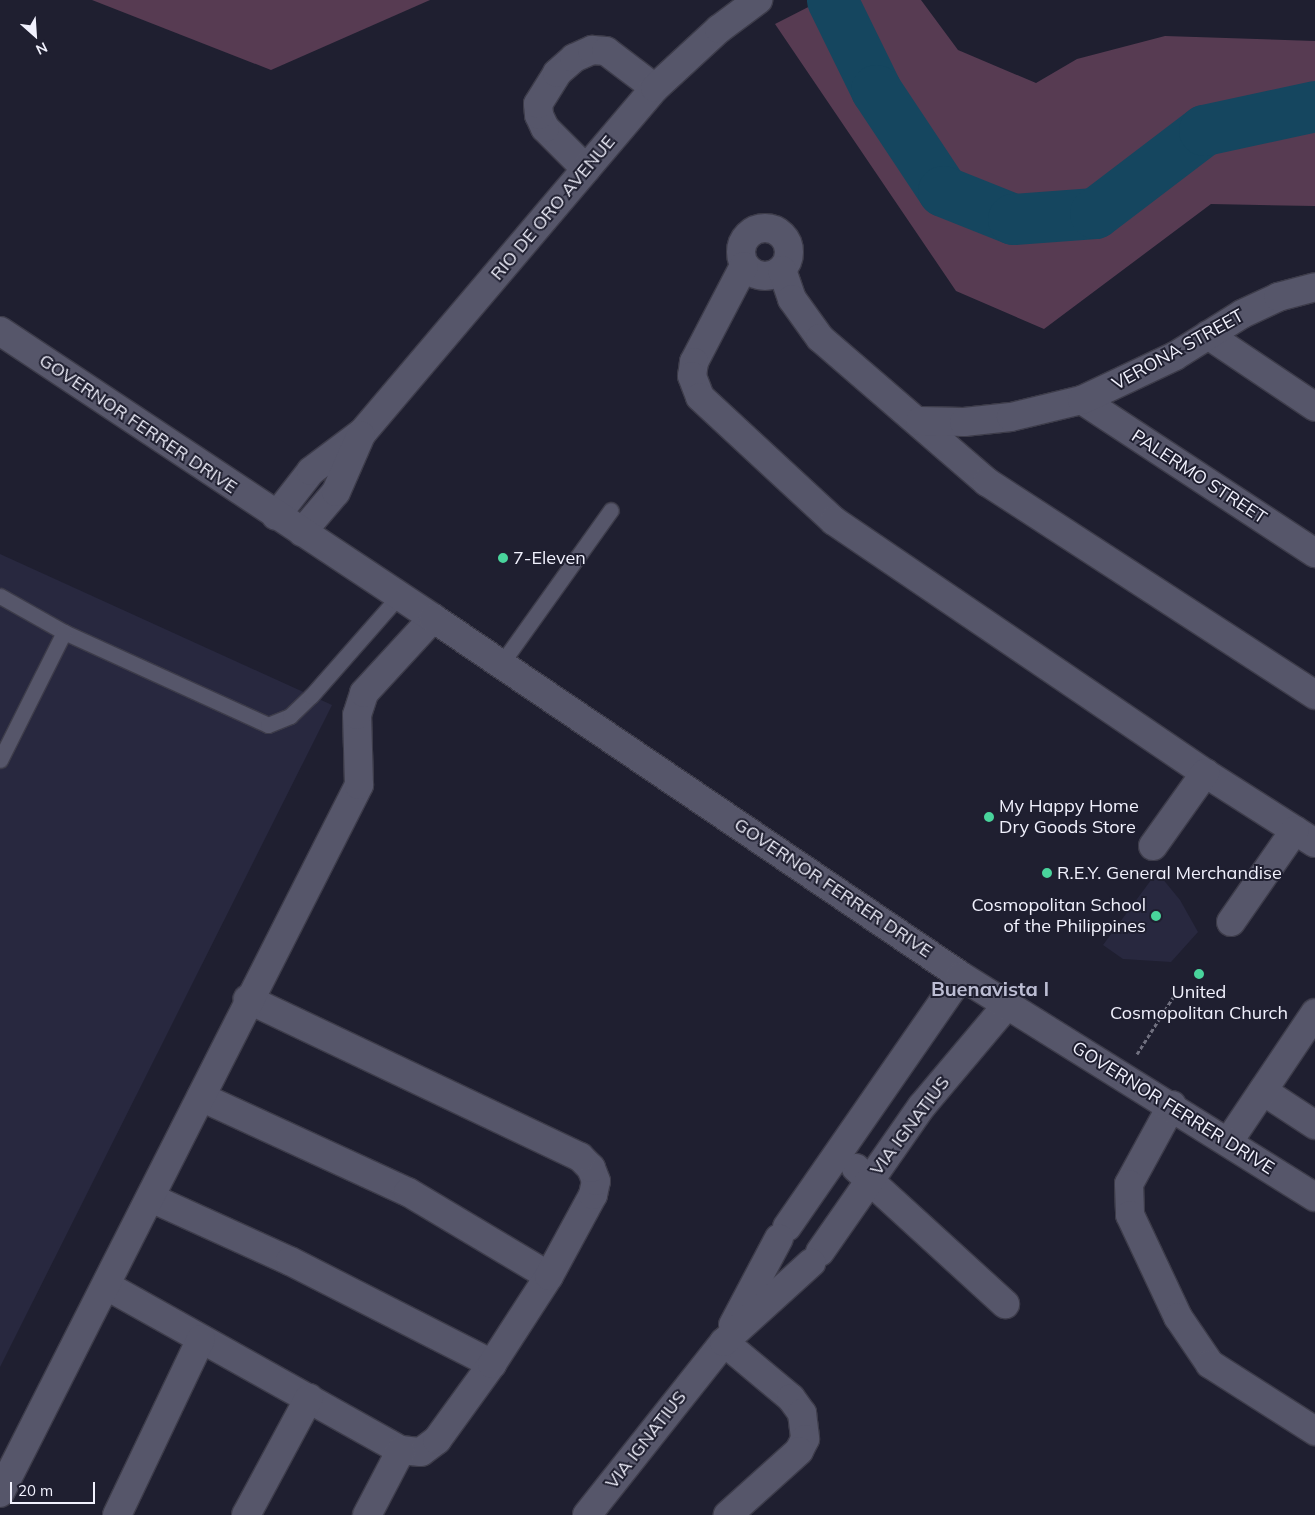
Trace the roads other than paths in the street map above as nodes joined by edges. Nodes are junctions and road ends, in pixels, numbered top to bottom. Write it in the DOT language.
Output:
graph roads {
  1 [pos="758,0"];
  2 [pos="655,88"];
  3 [pos="586,169"];
  4 [pos="744,266"];
  5 [pos="782,270"];
  6 [pos="1315,287"];
  7 [pos="0,332"];
  8 [pos="1208,335"];
  9 [pos="1082,400"];
  10 [pos="1315,407"];
  11 [pos="920,421"];
  12 [pos="363,432"];
  13 [pos="611,510"];
  14 [pos="276,516"];
  15 [pos="302,532"];
  16 [pos="1315,553"];
  17 [pos="0,596"];
  18 [pos="399,596"];
  19 [pos="433,618"];
  20 [pos="64,632"];
  21 [pos="500,664"];
  22 [pos="1315,695"];
  23 [pos="0,760"];
  24 [pos="1204,773"];
  25 [pos="1305,837"];
  26 [pos="1153,846"];
  27 [pos="1231,922"];
  28 [pos="961,976"];
  29 [pos="248,999"];
  30 [pos="1007,1005"];
  31 [pos="1315,1013"];
  32 [pos="886,1081"];
  33 [pos="1262,1091"];
  34 [pos="201,1097"];
  35 [pos="1172,1105"];
  36 [pos="922,1106"];
  37 [pos="1315,1125"];
  38 [pos="1228,1142"];
  39 [pos="838,1156"];
  40 [pos="870,1178"];
  41 [pos="1315,1197"];
  42 [pos="151,1198"];
  43 [pos="549,1276"];
  44 [pos="107,1286"];
  45 [pos="1006,1304"];
  46 [pos="201,1338"];
  47 [pos="724,1342"];
  48 [pos="492,1364"];
  49 [pos="309,1398"];
  50 [pos="1315,1431"];
  51 [pos="401,1450"];
  52 [pos="0,1493"];
  53 [pos="116,1515"];
  54 [pos="246,1515"];
  55 [pos="367,1515"];
  56 [pos="586,1515"];
  57 [pos="728,1515"];
  1 -- 2 [label="street, RIO DE ORO AVENUE"];
  2 -- 3 [label="street, RIO DE ORO AVENUE"];
  2 -- 3 [label="street"];
  3 -- 12 [label="street, RIO DE ORO AVENUE"];
  4 -- 5 [label="street"];
  4 -- 5 [label="street"];
  4 -- 24 [label="street"];
  5 -- 11 [label="street"];
  6 -- 8 [label="street, VERONA STREET"];
  7 -- 14 [label="street, GOVERNOR FERRER DRIVE"];
  8 -- 9 [label="street, VERONA STREET"];
  8 -- 10 [label="street"];
  9 -- 11 [label="street, VERONA STREET"];
  9 -- 16 [label="street, PALERMO STREET"];
  11 -- 22 [label="street"];
  12 -- 14 [label="street, RIO DE ORO AVENUE"];
  12 -- 15 [label="street, RIO DE ORO AVENUE"];
  13 -- 21 [label="lane"];
  14 -- 15 [label="street, GOVERNOR FERRER DRIVE"];
  15 -- 18 [label="street"];
  17 -- 20 [label="lane"];
  18 -- 19 [label="street, GOVERNOR FERRER DRIVE"];
  18 -- 20 [label="lane"];
  19 -- 21 [label="street, GOVERNOR FERRER DRIVE"];
  19 -- 29 [label="street"];
  20 -- 23 [label="lane"];
  21 -- 28 [label="street, GOVERNOR FERRER DRIVE"];
  24 -- 25 [label="street"];
  24 -- 26 [label="street"];
  25 -- 27 [label="street"];
  28 -- 30 [label="street, GOVERNOR FERRER DRIVE"];
  28 -- 32 [label="street, VIA IGNATIUS"];
  29 -- 34 [label="street"];
  29 -- 43 [label="street"];
  30 -- 35 [label="street, GOVERNOR FERRER DRIVE"];
  30 -- 36 [label="street, VIA IGNATIUS"];
  31 -- 33 [label="street"];
  32 -- 36 [label="street"];
  32 -- 39 [label="street, VIA IGNATIUS"];
  33 -- 37 [label="street"];
  33 -- 38 [label="street"];
  34 -- 42 [label="street"];
  34 -- 43 [label="street"];
  35 -- 38 [label="street, GOVERNOR FERRER DRIVE"];
  35 -- 50 [label="street"];
  36 -- 40 [label="street, VIA IGNATIUS"];
  38 -- 41 [label="street, GOVERNOR FERRER DRIVE"];
  39 -- 40 [label="street"];
  39 -- 47 [label="street, VIA IGNATIUS"];
  40 -- 45 [label="street"];
  40 -- 47 [label="street, VIA IGNATIUS"];
  42 -- 44 [label="street"];
  42 -- 48 [label="street"];
  43 -- 48 [label="street"];
  44 -- 46 [label="street"];
  44 -- 52 [label="street"];
  46 -- 49 [label="street"];
  46 -- 53 [label="street"];
  47 -- 56 [label="street, VIA IGNATIUS"];
  47 -- 57 [label="street"];
  48 -- 51 [label="street"];
  49 -- 51 [label="street"];
  49 -- 54 [label="street"];
  51 -- 55 [label="street"];
}
